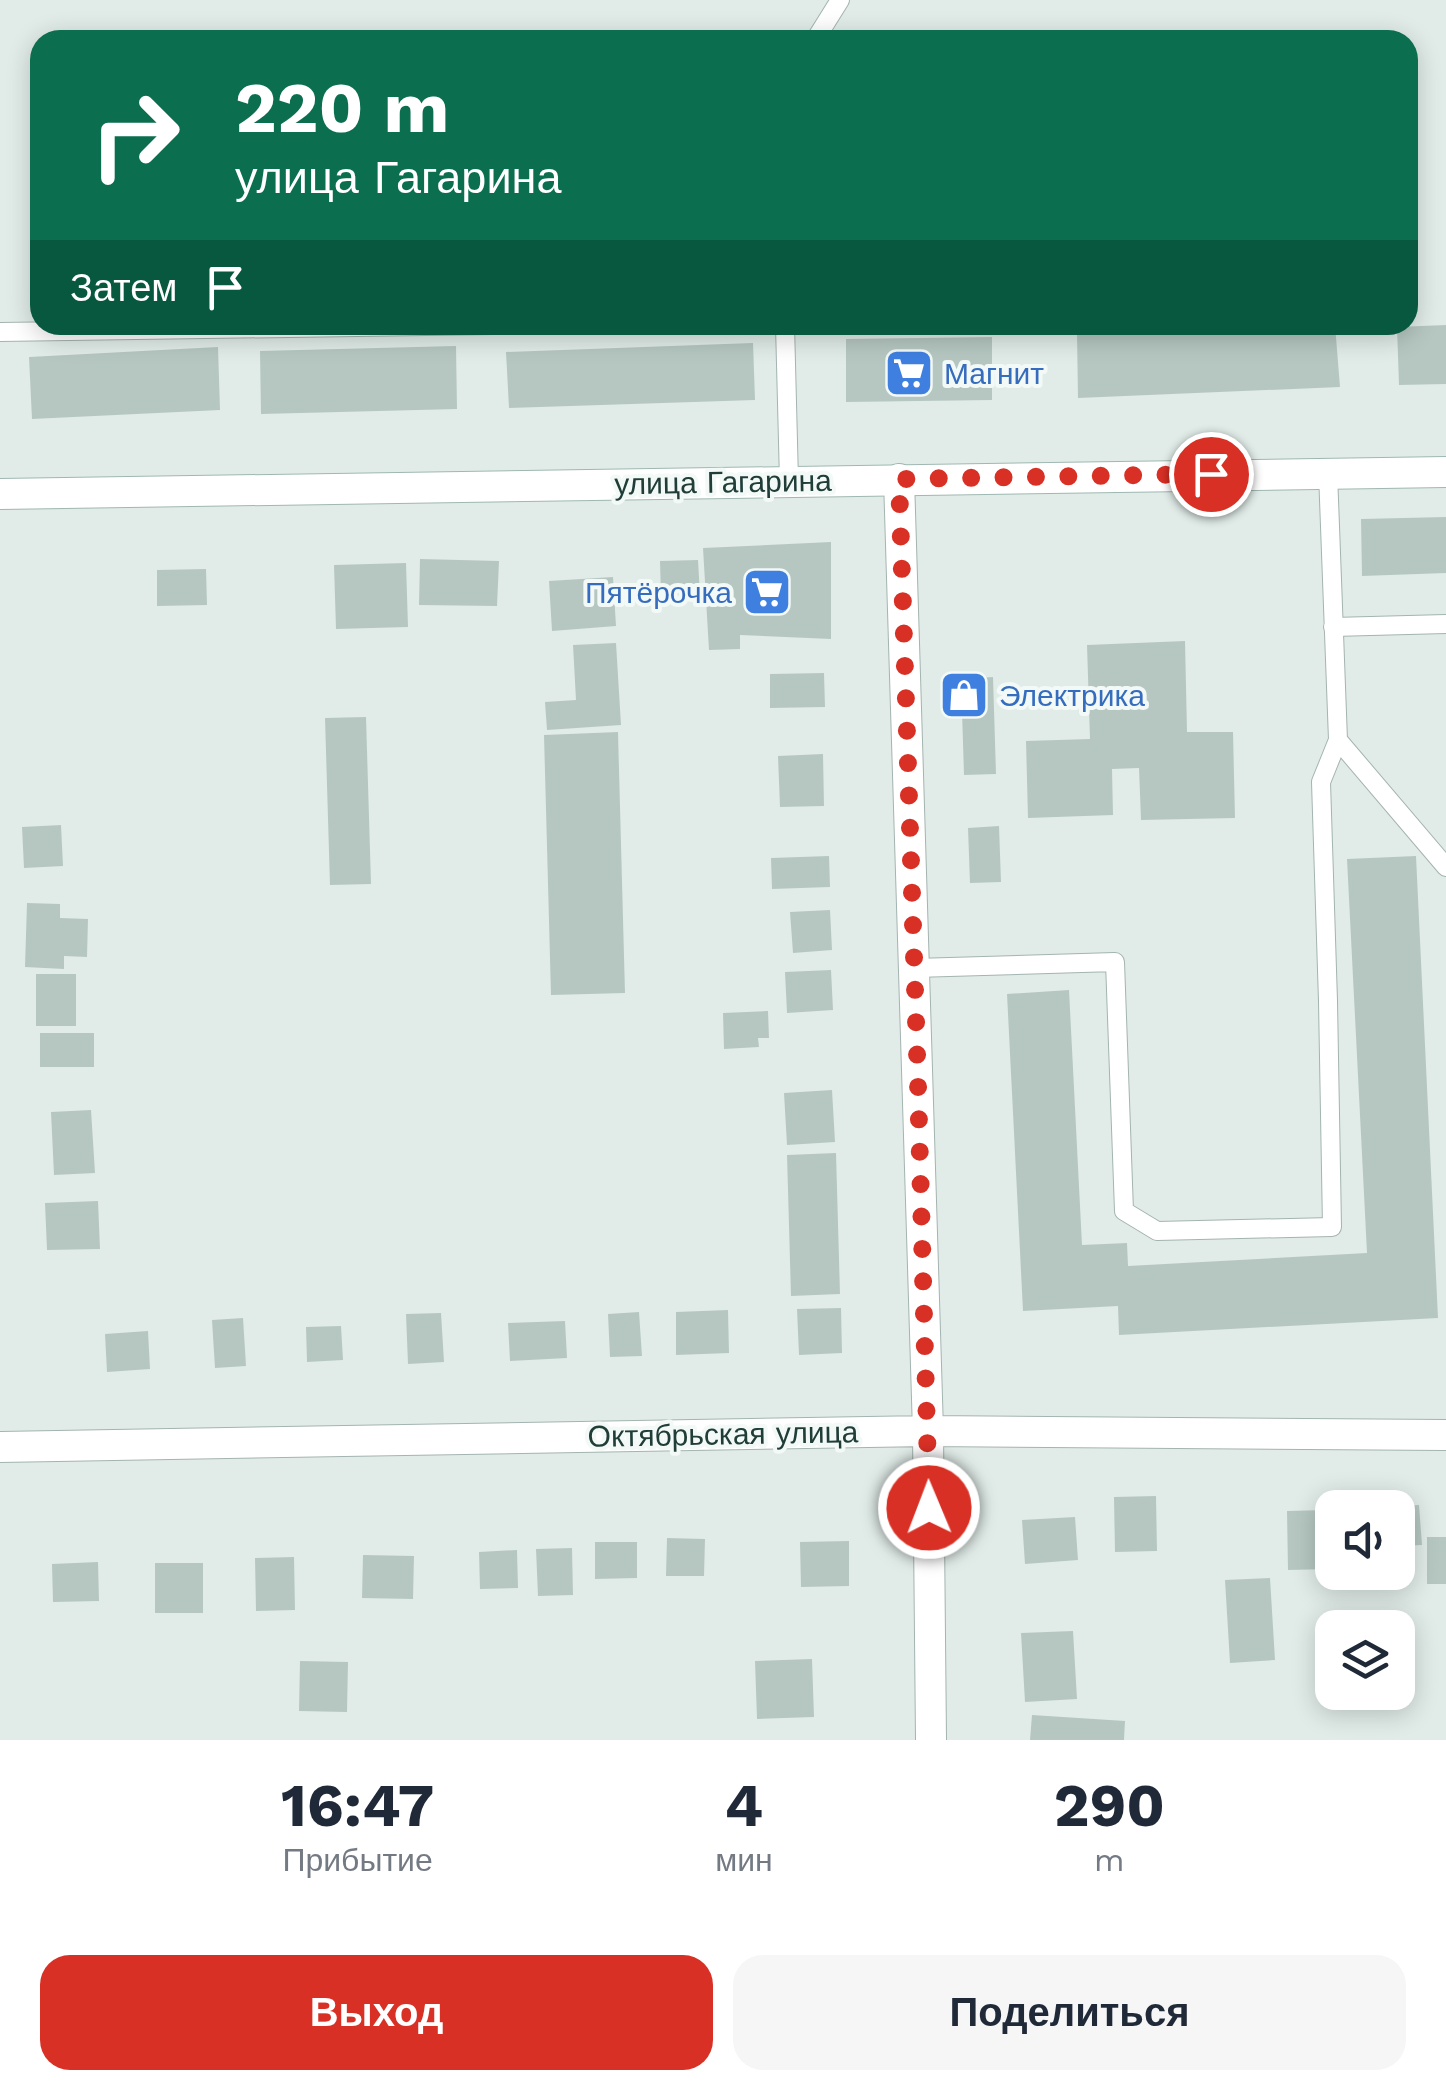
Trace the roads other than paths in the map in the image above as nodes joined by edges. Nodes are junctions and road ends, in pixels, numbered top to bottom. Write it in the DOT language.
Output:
graph roads {
  1 [pos="840,0"];
  2 [pos="821,30"];
  3 [pos="0,332"];
  4 [pos="30,332"];
  5 [pos="785,335"];
  6 [pos="1446,472"];
  7 [pos="1328,473"];
  8 [pos="899,479"];
  9 [pos="789,481"];
  10 [pos="0,494"];
  11 [pos="1446,624"];
  12 [pos="1333,627"];
  13 [pos="1338,740"];
  14 [pos="1446,867"];
  15 [pos="915,968"];
  16 [pos="928,1431"];
  17 [pos="1446,1435"];
  18 [pos="0,1446"];
  19 [pos="931,1740"];
  1 -- 2 [label="lane"];
  3 -- 4 [label="lane"];
  5 -- 9 [label="lane"];
  6 -- 7 [label="street, улица Гагарина"];
  7 -- 8 [label="street, улица Гагарина"];
  7 -- 12 [label="lane"];
  8 -- 9 [label="street, улица Гагарина"];
  8 -- 15 [label="street"];
  9 -- 10 [label="street, улица Гагарина"];
  11 -- 12 [label="lane"];
  12 -- 13 [label="lane"];
  13 -- 14 [label="lane"];
  13 -- 15 [label="lane"];
  15 -- 16 [label="street"];
  16 -- 17 [label="street, Октябрьская улица"];
  16 -- 18 [label="street, Октябрьская улица"];
  16 -- 19 [label="street"];
}
